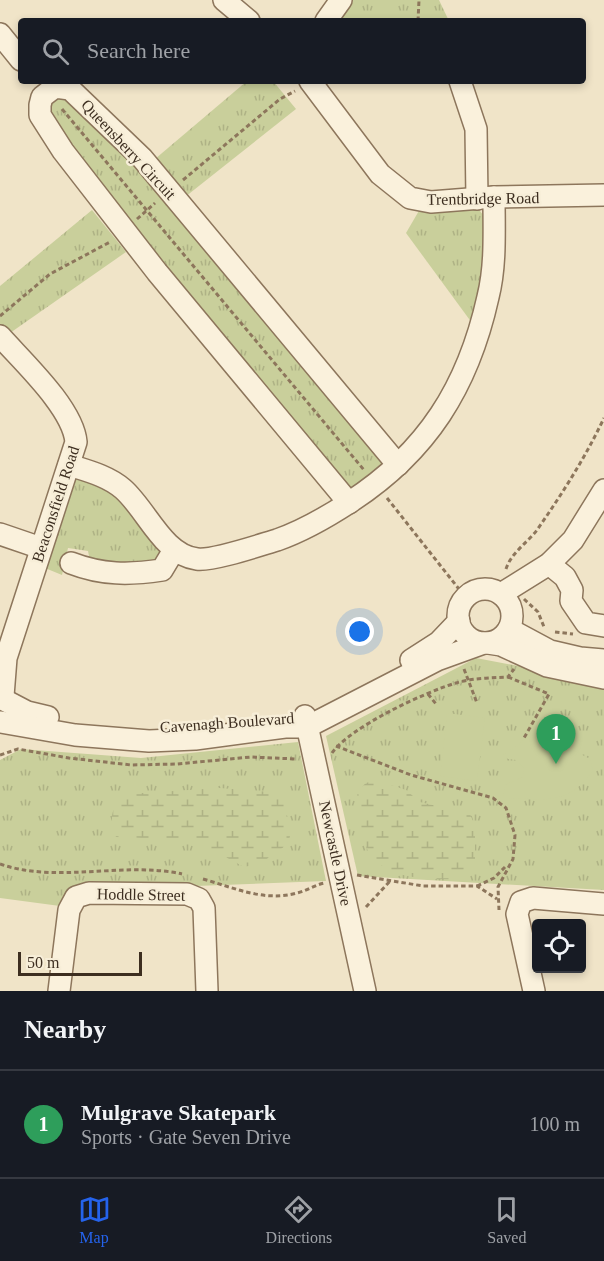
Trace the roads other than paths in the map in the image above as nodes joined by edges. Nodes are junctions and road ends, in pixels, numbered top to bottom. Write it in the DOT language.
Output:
graph roads {
  1 [pos="224,0"];
  2 [pos="341,0"];
  3 [pos="245,18"];
  4 [pos="328,18"];
  5 [pos="0,34"];
  6 [pos="18,56"];
  7 [pos="312,84"];
  8 [pos="461,84"];
  9 [pos="604,195"];
  10 [pos="486,198"];
  11 [pos="0,336"];
  12 [pos="69,465"];
  13 [pos="398,465"];
  14 [pos="604,490"];
  15 [pos="349,503"];
  16 [pos="0,534"];
  17 [pos="41,548"];
  18 [pos="174,550"];
  19 [pos="71,563"];
  20 [pos="544,567"];
  21 [pos="506,600"];
  22 [pos="459,621"];
  23 [pos="604,626"];
  24 [pos="509,629"];
  25 [pos="486,643"];
  26 [pos="604,660"];
  27 [pos="3,664"];
  28 [pos="604,678"];
  29 [pos="3,697"];
  30 [pos="306,721"];
  31 [pos="0,723"];
  32 [pos="604,904"];
  33 [pos="59,991"];
  34 [pos="207,991"];
  35 [pos="365,991"];
  36 [pos="534,991"];
  1 -- 3 [label="street"];
  2 -- 4 [label="street"];
  5 -- 6 [label="street"];
  7 -- 10 [label="street, Trentbridge Road"];
  8 -- 10 [label="street"];
  9 -- 10 [label="street, Trentbridge Road"];
  10 -- 13 [label="street"];
  11 -- 12 [label="street, Beaconsfield Road"];
  12 -- 17 [label="street, Beaconsfield Road"];
  12 -- 18 [label="street"];
  13 -- 15 [label="street"];
  13 -- 15 [label="street, Queensberry Circuit"];
  14 -- 20 [label="street"];
  15 -- 18 [label="street"];
  16 -- 17 [label="street"];
  17 -- 27 [label="street, Beaconsfield Road"];
  18 -- 19 [label="street"];
  20 -- 21 [label="street"];
  20 -- 23 [label="street"];
  21 -- 22 [label="street"];
  21 -- 24 [label="street"];
  22 -- 25 [label="street"];
  22 -- 30 [label="street, Cavenagh Boulevard"];
  24 -- 25 [label="street"];
  24 -- 26 [label="street"];
  25 -- 28 [label="street"];
  25 -- 30 [label="street"];
  27 -- 29 [label="street, Beaconsfield Road"];
  29 -- 30 [label="street, Cavenagh Boulevard"];
  29 -- 31 [label="street, Beaconsfield Road"];
  30 -- 31 [label="street, Cavenagh Boulevard"];
  30 -- 35 [label="street, Newcastle Drive"];
  32 -- 36 [label="street"];
  33 -- 34 [label="street, Hoddle Street"];
}
